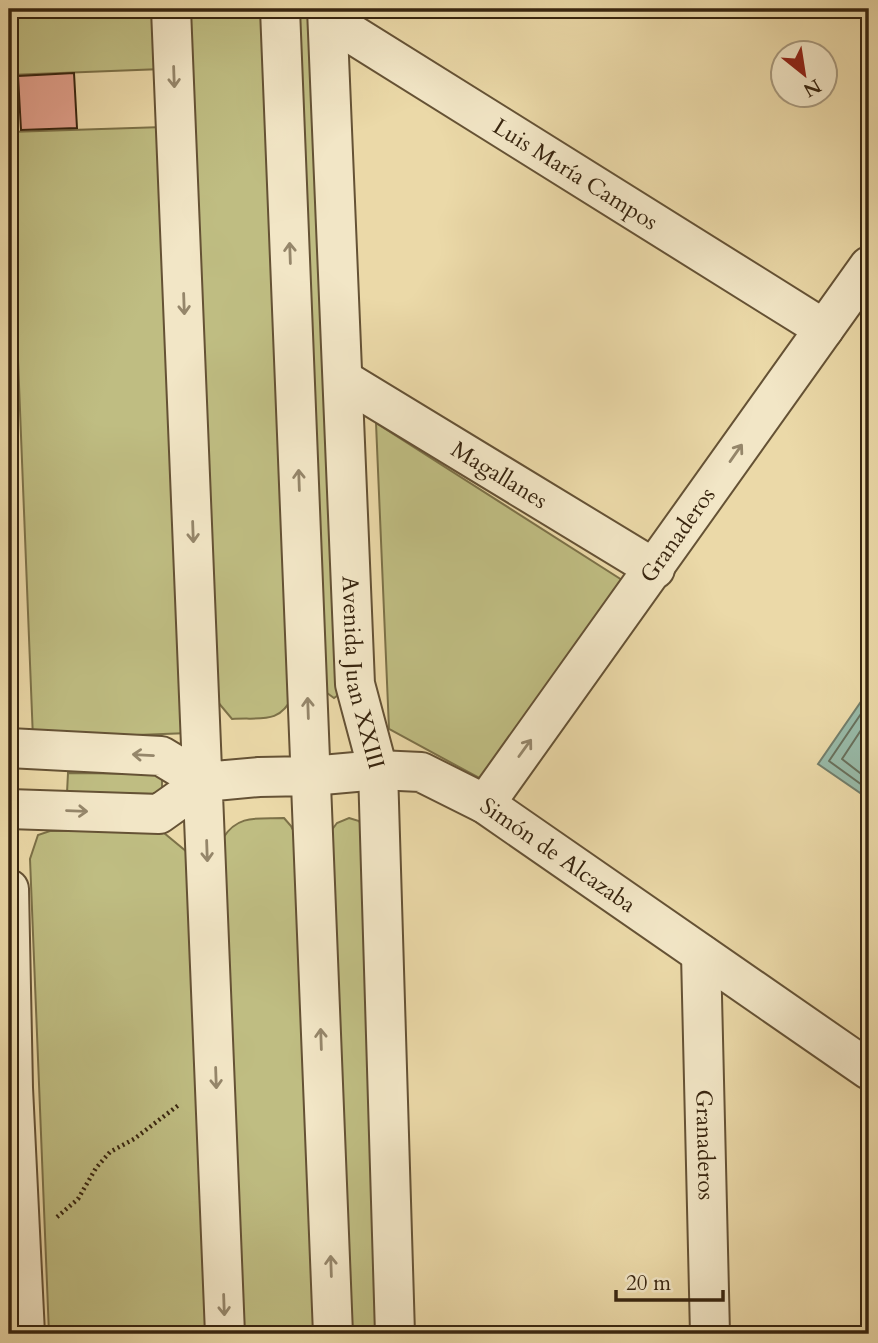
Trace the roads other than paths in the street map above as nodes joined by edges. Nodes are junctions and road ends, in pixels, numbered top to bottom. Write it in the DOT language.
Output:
graph roads {
  1 [pos="171,9"];
  2 [pos="280,9"];
  3 [pos="328,14"];
  4 [pos="869,266"];
  5 [pos="824,330"];
  6 [pos="344,380"];
  7 [pos="655,569"];
  8 [pos="9,748"];
  9 [pos="378,770"];
  10 [pos="311,776"];
  11 [pos="204,782"];
  12 [pos="485,804"];
  13 [pos="9,809"];
  14 [pos="9,889"];
  15 [pos="701,954"];
  16 [pos="869,1070"];
  17 [pos="25,1334"];
  18 [pos="225,1334"];
  19 [pos="333,1334"];
  20 [pos="395,1334"];
  21 [pos="710,1334"];
  1 -- 11 [label="street, one-way"];
  10 -- 2 [label="street, one-way"];
  3 -- 5 [label="street, Luis María Campos"];
  3 -- 6 [label="street, Avenida Juan XXIII"];
  4 -- 5 [label="street, Granaderos"];
  7 -- 5 [label="street, Granaderos, one-way"];
  6 -- 7 [label="street, Magallanes"];
  6 -- 9 [label="street, Avenida Juan XXIII"];
  12 -- 7 [label="street, Granaderos, one-way"];
  11 -- 8 [label="street, one-way"];
  9 -- 10 [label="street, Simón de Alcazaba"];
  9 -- 12 [label="street, Simón de Alcazaba"];
  9 -- 20 [label="street, Avenida Juan XXIII"];
  10 -- 11 [label="street, Simón de Alcazaba"];
  19 -- 10 [label="street, one-way"];
  13 -- 11 [label="street, one-way"];
  11 -- 18 [label="street, one-way"];
  12 -- 15 [label="street, Simón de Alcazaba"];
  14 -- 17 [label="street"];
  15 -- 16 [label="street, Simón de Alcazaba"];
  15 -- 21 [label="street, Granaderos"];
}
